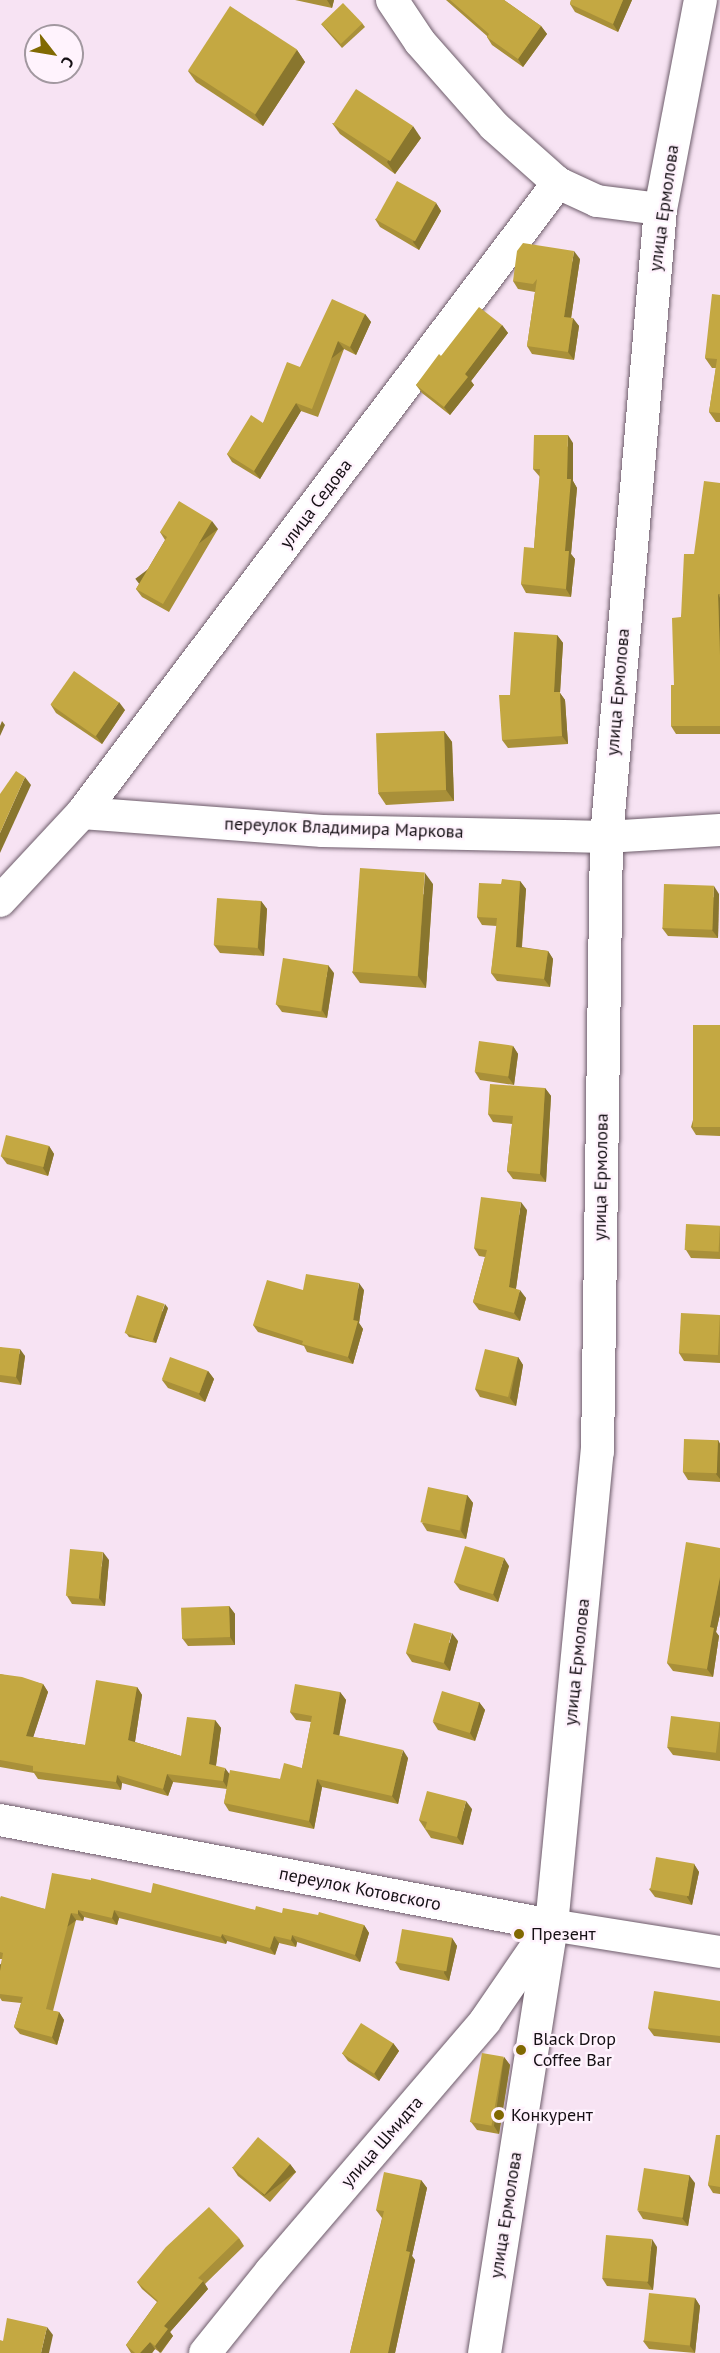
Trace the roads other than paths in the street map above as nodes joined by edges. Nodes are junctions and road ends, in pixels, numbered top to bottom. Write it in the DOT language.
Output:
graph roads {
  1 [pos="392,0"];
  2 [pos="700,0"];
  3 [pos="558,183"];
  4 [pos="660,209"];
  5 [pos="82,813"];
  6 [pos="720,830"];
  7 [pos="606,837"];
  8 [pos="0,901"];
  9 [pos="0,1820"];
  10 [pos="551,1925"];
  11 [pos="720,1952"];
  12 [pos="205,2353"];
  13 [pos="484,2353"];
  1 -- 3 [label="street"];
  2 -- 4 [label="street, улица Ермолова"];
  3 -- 4 [label="street"];
  3 -- 5 [label="street, улица Седова"];
  4 -- 7 [label="street, улица Ермолова"];
  5 -- 7 [label="street, переулок Владимира Маркова"];
  5 -- 8 [label="street, улица Седова"];
  6 -- 7 [label="street, переулок Владимира Маркова"];
  7 -- 10 [label="street, улица Ермолова"];
  9 -- 10 [label="street, переулок Котовского"];
  10 -- 11 [label="street, переулок Котовского"];
  10 -- 12 [label="street, улица Шмидта"];
  10 -- 13 [label="street, улица Ермолова"];
}
